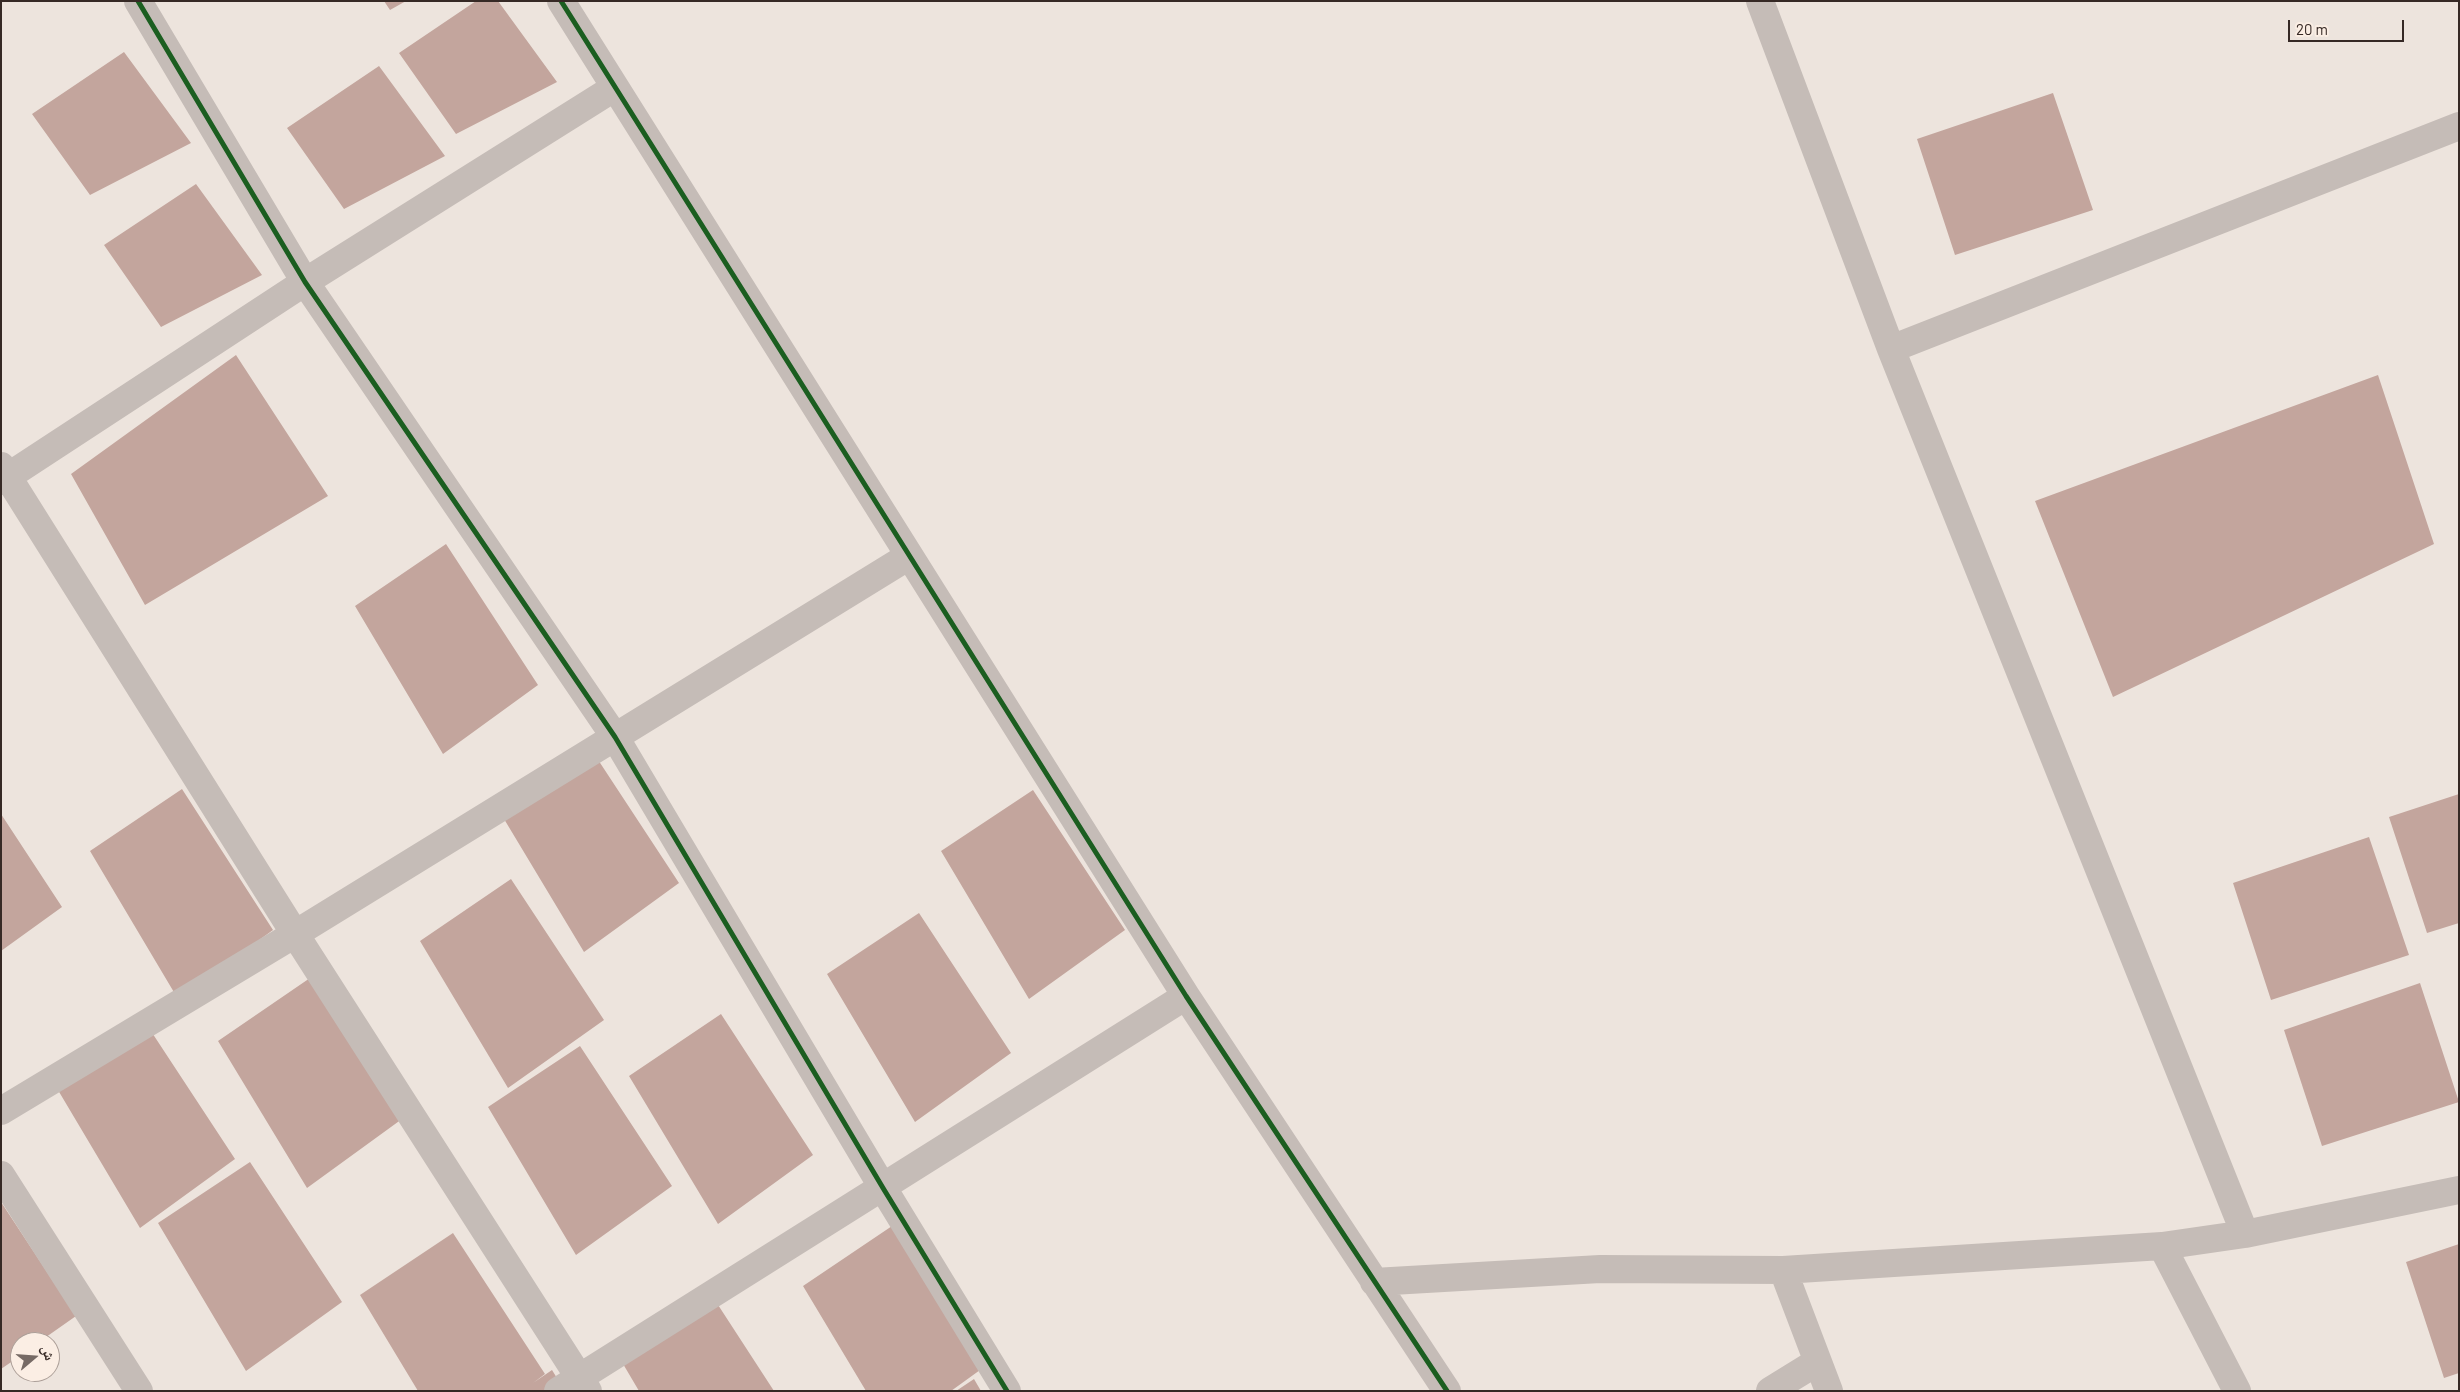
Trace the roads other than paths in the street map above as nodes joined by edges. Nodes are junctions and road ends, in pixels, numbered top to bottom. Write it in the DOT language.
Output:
graph roads {
  1 [pos="138,1"];
  2 [pos="561,1"];
  3 [pos="1760,1"];
  4 [pos="614,88"];
  5 [pos="2459,126"];
  6 [pos="304,282"];
  7 [pos="1891,349"];
  8 [pos="4,474"];
  9 [pos="909,556"];
  10 [pos="615,738"];
  11 [pos="295,934"];
  12 [pos="1186,996"];
  13 [pos="1,1111"];
  14 [pos="1,1175"];
  15 [pos="883,1188"];
  16 [pos="2459,1190"];
  17 [pos="2245,1234"];
  18 [pos="2162,1246"];
  19 [pos="1783,1270"];
  20 [pos="1374,1282"];
  21 [pos="1817,1362"];
  22 [pos="575,1386"];
  23 [pos="139,1391"];
  24 [pos="1007,1391"];
  25 [pos="1447,1391"];
  26 [pos="1770,1391"];
  27 [pos="1829,1391"];
  28 [pos="2237,1391"];
  1 -- 6 [label="street"];
  2 -- 4 [label="street"];
  3 -- 7 [label="street"];
  4 -- 6 [label="street"];
  4 -- 9 [label="street"];
  5 -- 7 [label="street"];
  6 -- 8 [label="street"];
  6 -- 10 [label="street"];
  7 -- 17 [label="street"];
  8 -- 11 [label="street"];
  9 -- 10 [label="street"];
  9 -- 12 [label="street"];
  10 -- 11 [label="street"];
  10 -- 15 [label="street"];
  11 -- 13 [label="street"];
  11 -- 22 [label="street"];
  12 -- 15 [label="street"];
  12 -- 20 [label="street"];
  14 -- 23 [label="street"];
  15 -- 22 [label="street"];
  15 -- 24 [label="street"];
  16 -- 17 [label="street"];
  17 -- 18 [label="street"];
  18 -- 19 [label="street"];
  18 -- 28 [label="street"];
  19 -- 20 [label="street"];
  19 -- 21 [label="street"];
  20 -- 25 [label="street"];
  21 -- 26 [label="street"];
  21 -- 27 [label="street"];
}
